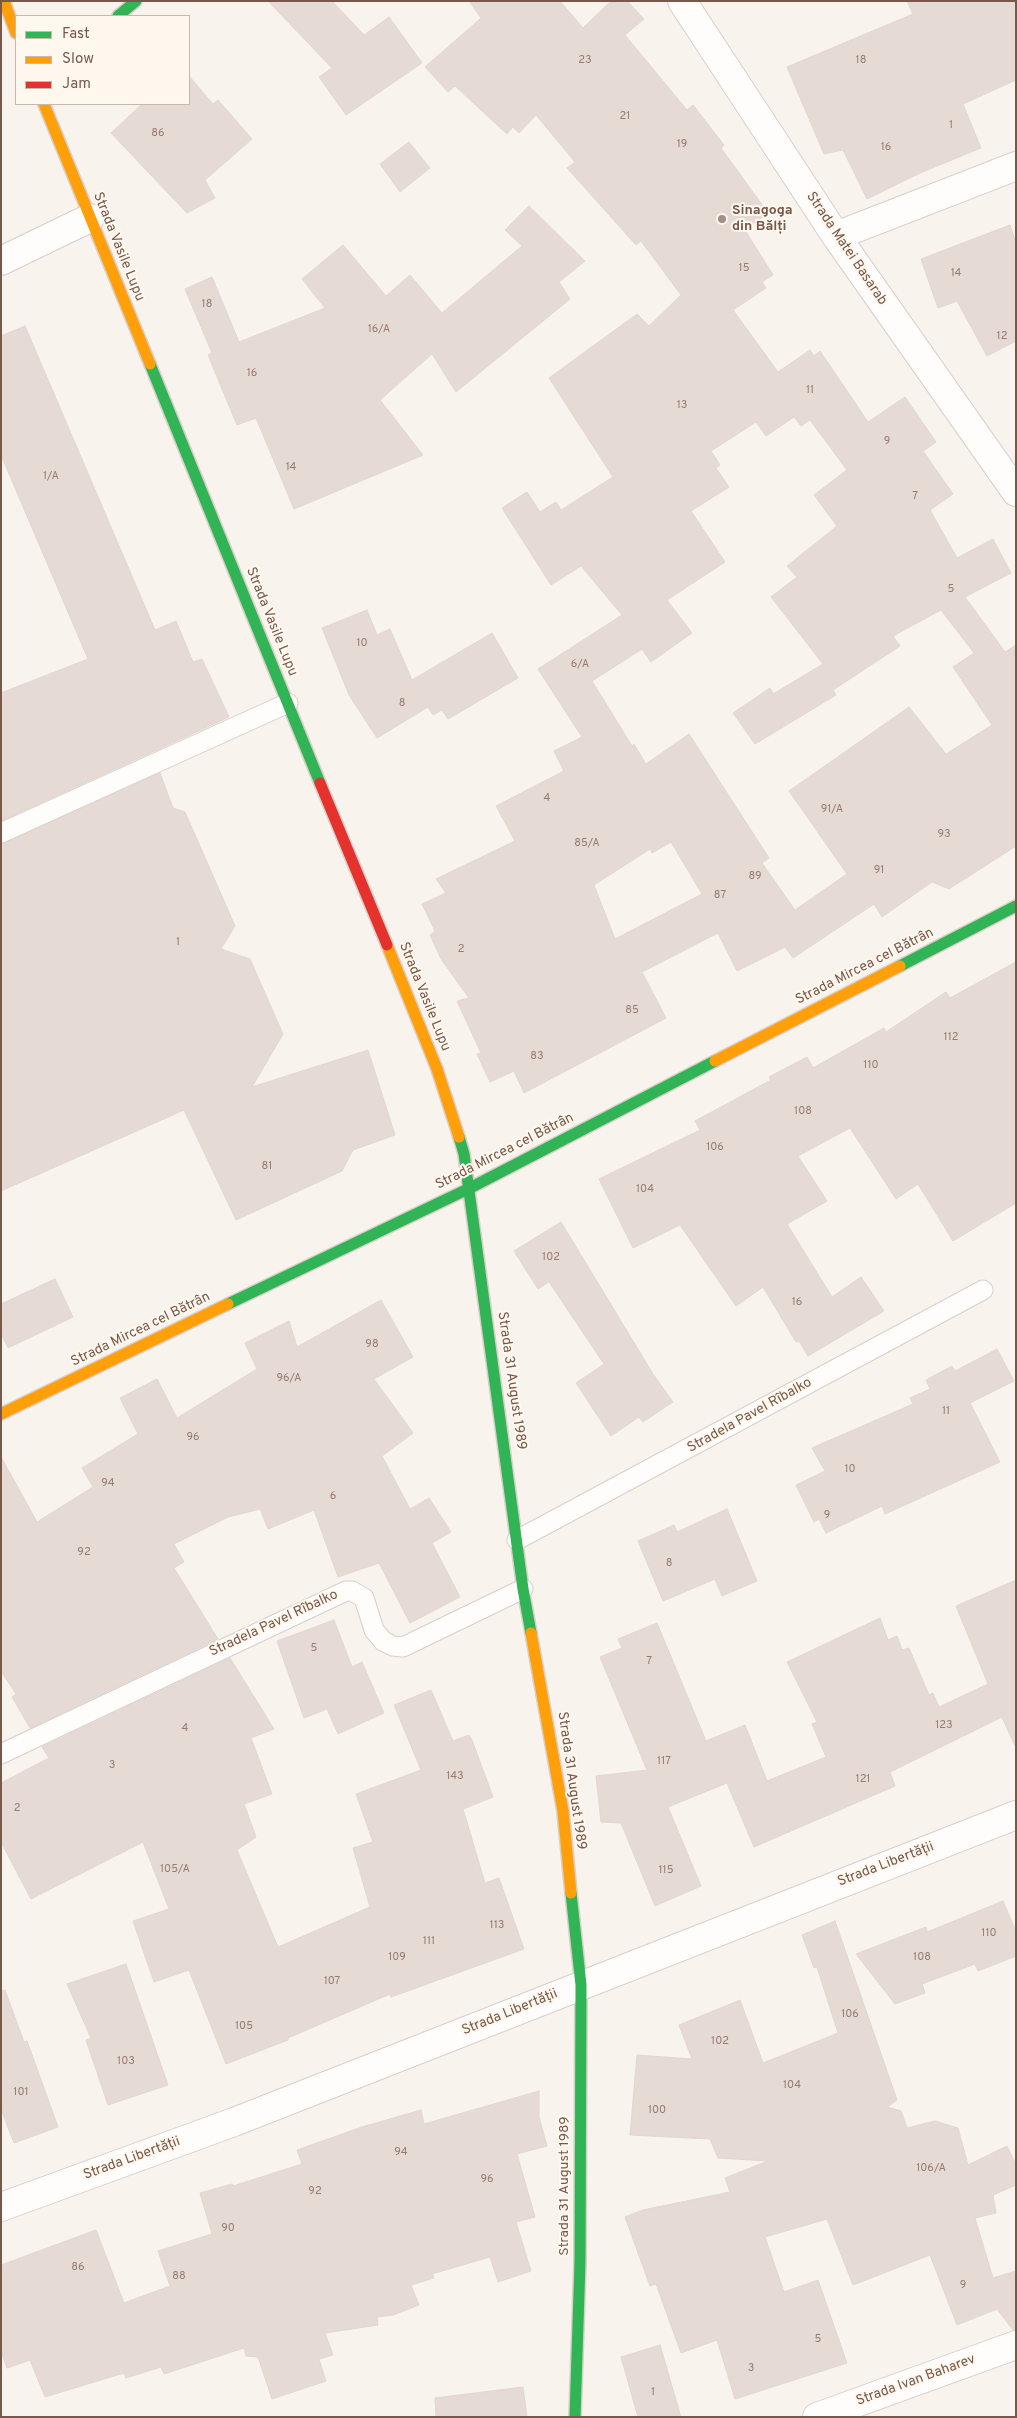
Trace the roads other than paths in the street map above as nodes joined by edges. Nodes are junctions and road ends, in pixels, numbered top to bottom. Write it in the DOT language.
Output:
graph roads {
  1 [pos="4,1"];
  2 [pos="136,1"];
  3 [pos="682,1"];
  4 [pos="119,15"];
  5 [pos="15,30"];
  6 [pos="44,105"];
  7 [pos="1016,166"];
  8 [pos="90,218"];
  9 [pos="836,236"];
  10 [pos="1,261"];
  11 [pos="1016,492"];
  12 [pos="288,702"];
  13 [pos="1,833"];
  14 [pos="1016,906"];
  15 [pos="464,1154"];
  16 [pos="470,1188"];
  17 [pos="983,1290"];
  18 [pos="1,1414"];
  19 [pos="517,1540"];
  20 [pos="524,1589"];
  21 [pos="1,1754"];
  22 [pos="1016,1814"];
  23 [pos="581,1985"];
  24 [pos="1,2207"];
  25 [pos="1016,2345"];
  26 [pos="575,2417"];
  27 [pos="817,2417"];
  1 -- 5 [label="main road"];
  2 -- 4 [label="main road"];
  3 -- 9 [label="street, Strada Matei Basarab"];
  6 -- 8 [label="main road, Strada Vasile Lupu"];
  7 -- 9 [label="street"];
  8 -- 10 [label="street"];
  8 -- 12 [label="main road, Strada Vasile Lupu"];
  9 -- 11 [label="street, Strada Matei Basarab"];
  12 -- 13 [label="lane"];
  12 -- 15 [label="main road, Strada Vasile Lupu"];
  14 -- 16 [label="main road, Strada Mircea cel Bătrân"];
  15 -- 16 [label="main road, Strada 31 August 1989"];
  16 -- 18 [label="main road, Strada Mircea cel Bătrân"];
  16 -- 19 [label="main road, Strada 31 August 1989"];
  17 -- 19 [label="lane, Stradela Pavel Rîbalko"];
  19 -- 20 [label="main road, Strada 31 August 1989"];
  20 -- 21 [label="lane, Stradela Pavel Rîbalko"];
  20 -- 23 [label="main road, Strada 31 August 1989"];
  22 -- 23 [label="street, Strada Libertății"];
  23 -- 24 [label="street, Strada Libertății"];
  23 -- 26 [label="main road, Strada 31 August 1989"];
  25 -- 27 [label="street, Strada Ivan Baharev"];
}
